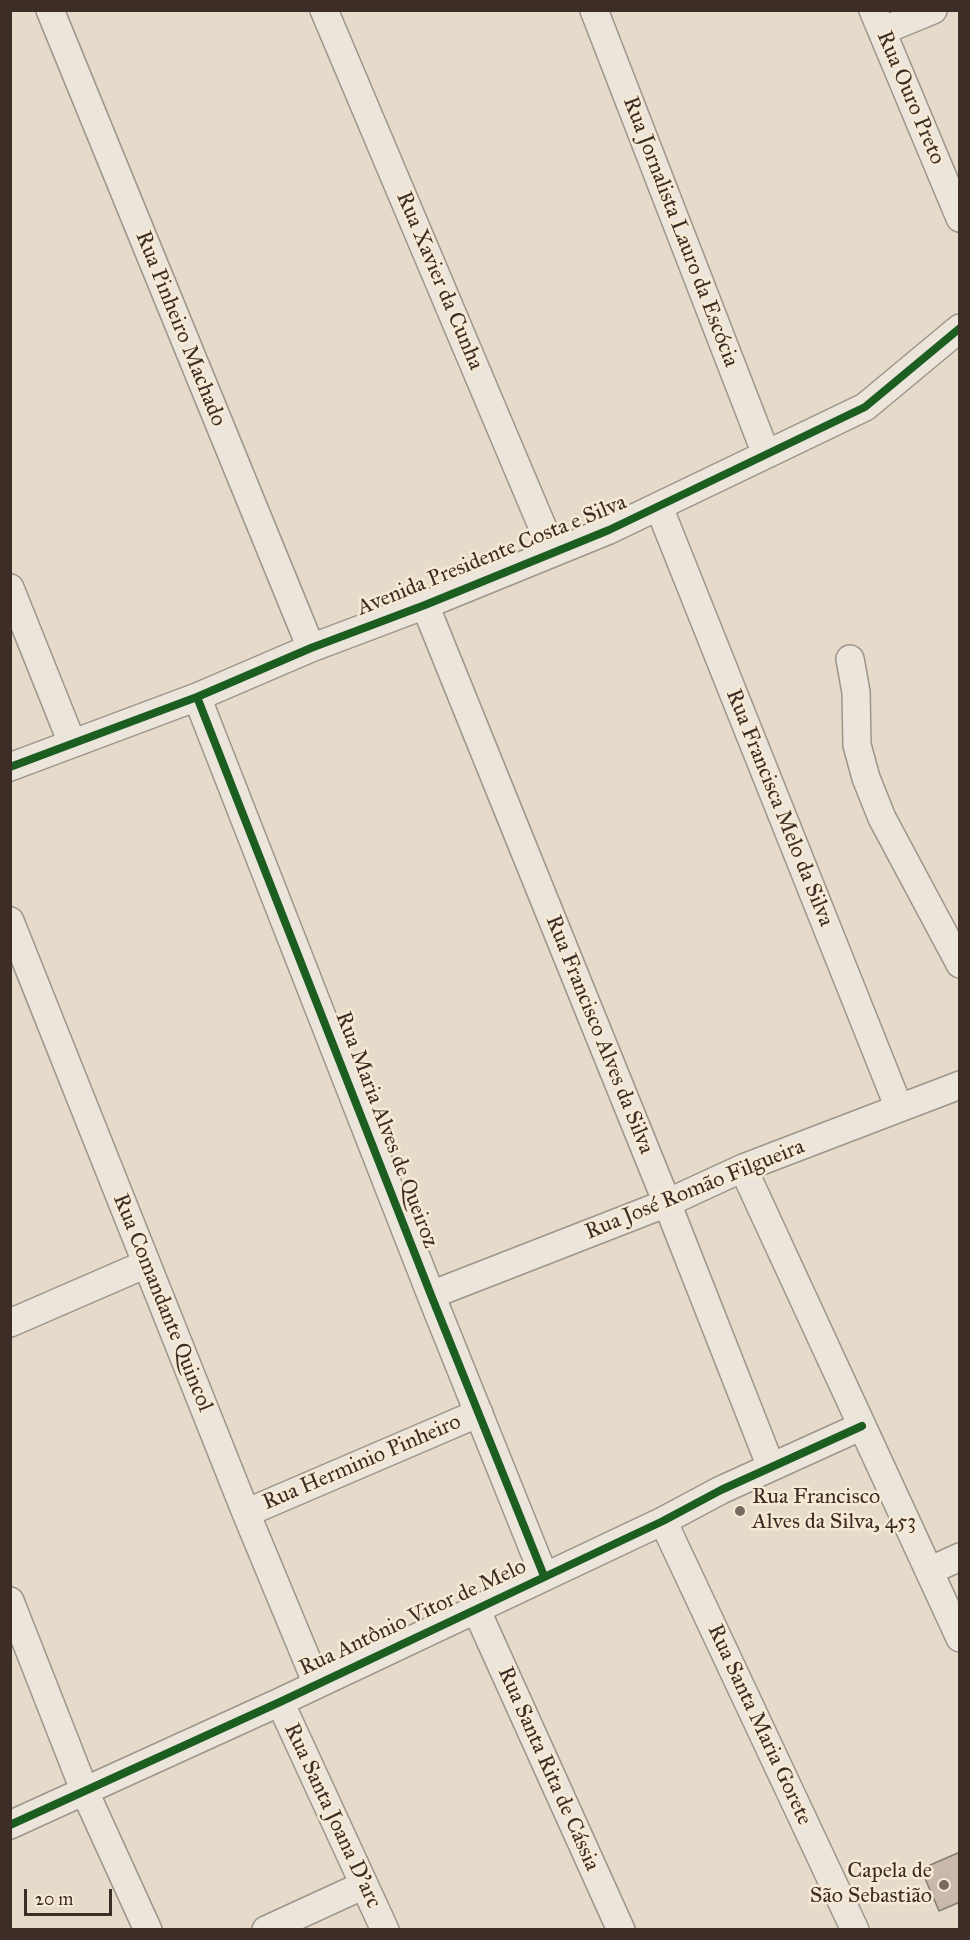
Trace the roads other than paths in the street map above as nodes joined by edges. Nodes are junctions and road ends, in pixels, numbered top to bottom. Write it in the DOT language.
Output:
graph roads {
  1 [pos="50,10"];
  2 [pos="324,10"];
  3 [pos="594,10"];
  4 [pos="933,10"];
  5 [pos="878,21"];
  6 [pos="960,218"];
  7 [pos="960,328"];
  8 [pos="766,454"];
  9 [pos="659,507"];
  10 [pos="553,552"];
  11 [pos="10,588"];
  12 [pos="425,604"];
  13 [pos="311,648"];
  14 [pos="850,659"];
  15 [pos="197,697"];
  16 [pos="72,743"];
  17 [pos="10,767"];
  18 [pos="10,921"];
  19 [pos="960,964"];
  20 [pos="960,1084"];
  21 [pos="899,1108"];
  22 [pos="743,1168"];
  23 [pos="667,1203"];
  24 [pos="146,1264"];
  25 [pos="431,1295"];
  26 [pos="10,1323"];
  27 [pos="479,1413"];
  28 [pos="862,1426"];
  29 [pos="771,1467"];
  30 [pos="246,1513"];
  31 [pos="663,1521"];
  32 [pos="960,1557"];
  33 [pos="929,1571"];
  34 [pos="544,1576"];
  35 [pos="11,1602"];
  36 [pos="476,1609"];
  37 [pos="960,1638"];
  38 [pos="317,1683"];
  39 [pos="280,1702"];
  40 [pos="85,1792"];
  41 [pos="10,1826"];
  42 [pos="364,1885"];
  43 [pos="148,1929"];
  44 [pos="266,1929"];
  45 [pos="385,1929"];
  46 [pos="621,1929"];
  47 [pos="855,1929"];
  1 -- 13 [label="street, Rua Pinheiro Machado"];
  2 -- 10 [label="street, Rua Xavier da Cunha"];
  3 -- 8 [label="street, Rua Jornalista Lauro da Escócia"];
  4 -- 5 [label="street"];
  5 -- 6 [label="street, Rua Ouro Preto"];
  7 -- 8 [label="street, Avenida Presidente Costa e Silva"];
  8 -- 9 [label="street, Avenida Presidente Costa e Silva"];
  9 -- 10 [label="street, Avenida Presidente Costa e Silva"];
  9 -- 21 [label="street, Rua Francisca Melo da Silva"];
  10 -- 12 [label="street, Avenida Presidente Costa e Silva"];
  11 -- 16 [label="street"];
  12 -- 13 [label="street, Avenida Presidente Costa e Silva"];
  12 -- 23 [label="street, Rua Francisco Alves da Silva"];
  13 -- 15 [label="street, Avenida Presidente Costa e Silva"];
  14 -- 19 [label="street"];
  15 -- 16 [label="street, Avenida Presidente Costa e Silva"];
  15 -- 25 [label="street, Rua Maria Alves de Queiroz"];
  16 -- 17 [label="street, Avenida Presidente Costa e Silva"];
  18 -- 24 [label="street, Rua Comandante Quincol"];
  20 -- 21 [label="street, Rua José Romão Filgueira"];
  21 -- 22 [label="street, Rua José Romão Filgueira"];
  22 -- 23 [label="street, Rua José Romão Filgueira"];
  22 -- 28 [label="street"];
  23 -- 25 [label="street, Rua José Romão Filgueira"];
  23 -- 29 [label="street, Rua Francisco Alves da Silva"];
  24 -- 26 [label="street"];
  24 -- 30 [label="street, Rua Comandante Quincol"];
  25 -- 27 [label="street, Rua Maria Alves de Queiroz"];
  27 -- 30 [label="street, Rua Herminio Pinheiro"];
  27 -- 34 [label="street, Rua Maria Alves de Queiroz"];
  28 -- 29 [label="street, Rua Antônio Vitor de Melo"];
  28 -- 33 [label="street"];
  29 -- 31 [label="street, Rua Antônio Vitor de Melo"];
  30 -- 38 [label="street, Rua Comandante Quincol"];
  31 -- 34 [label="street, Rua Antônio Vitor de Melo"];
  31 -- 47 [label="street, Rua Santa Maria Gorete"];
  32 -- 33 [label="street"];
  33 -- 37 [label="street"];
  34 -- 36 [label="street, Rua Antônio Vitor de Melo"];
  35 -- 40 [label="street"];
  36 -- 38 [label="street, Rua Antônio Vitor de Melo"];
  36 -- 46 [label="street, Rua Santa Rita de Cássia"];
  38 -- 39 [label="street, Rua Antônio Vitor de Melo"];
  39 -- 40 [label="street, Rua Antônio Vitor de Melo"];
  39 -- 42 [label="street, Rua Santa Joana D'arc"];
  40 -- 41 [label="street, Rua Antônio Vitor de Melo"];
  40 -- 43 [label="street"];
  42 -- 44 [label="street"];
  42 -- 45 [label="street, Rua Santa Joana D'arc"];
}
